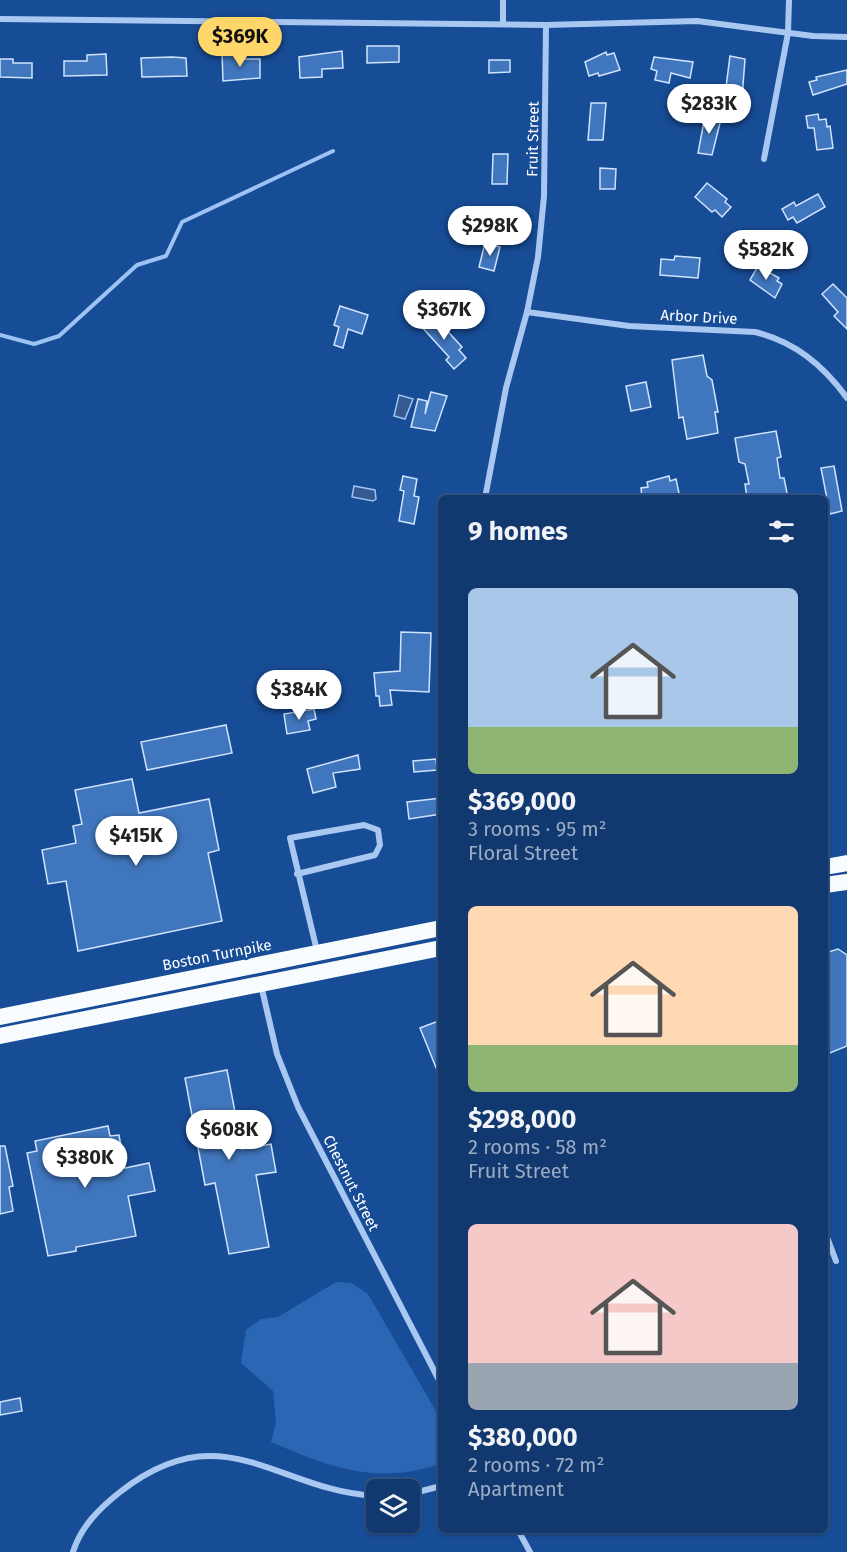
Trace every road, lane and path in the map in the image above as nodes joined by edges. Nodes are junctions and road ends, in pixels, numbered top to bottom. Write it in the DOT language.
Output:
graph roads {
  1 [pos="503,0"];
  2 [pos="789,0"];
  3 [pos="0,19"];
  4 [pos="503,24"];
  5 [pos="546,26"];
  6 [pos="788,33"];
  7 [pos="847,37"];
  8 [pos="764,159"];
  9 [pos="527,312"];
  10 [pos="847,398"];
  11 [pos="486,495"];
  12 [pos="847,863"];
  13 [pos="828,866"];
  14 [pos="297,874"];
  15 [pos="847,882"];
  16 [pos="828,885"];
  17 [pos="438,929"];
  18 [pos="438,949"];
  19 [pos="318,952"];
  20 [pos="261,984"];
  21 [pos="0,1017"];
  22 [pos="0,1036"];
  23 [pos="828,1240"];
  24 [pos="836,1261"];
  25 [pos="438,1378"];
  26 [pos="438,1487"];
  27 [pos="420,1491"];
  28 [pos="366,1494"];
  29 [pos="520,1533"];
  30 [pos="73,1552"];
  31 [pos="530,1552"];
  1 -- 4 [label="street"];
  2 -- 6 [label="street"];
  3 -- 4 [label="street"];
  4 -- 5 [label="street"];
  5 -- 6 [label="street"];
  5 -- 9 [label="street, Fruit Street"];
  6 -- 7 [label="street"];
  6 -- 8 [label="street"];
  9 -- 10 [label="street, Arbor Drive"];
  9 -- 11 [label="street, Fruit Street"];
  12 -- 13 [label="highway"];
  14 -- 14 [label="street"];
  14 -- 19 [label="street"];
  15 -- 16 [label="highway"];
  17 -- 19 [label="highway, Boston Turnpike"];
  18 -- 20 [label="highway"];
  19 -- 21 [label="highway, Boston Turnpike"];
  20 -- 22 [label="highway"];
  20 -- 25 [label="street, Chestnut Street"];
  23 -- 24 [label="street"];
  26 -- 27 [label="street"];
  28 -- 30 [label="street"];
  29 -- 31 [label="street"];
}
